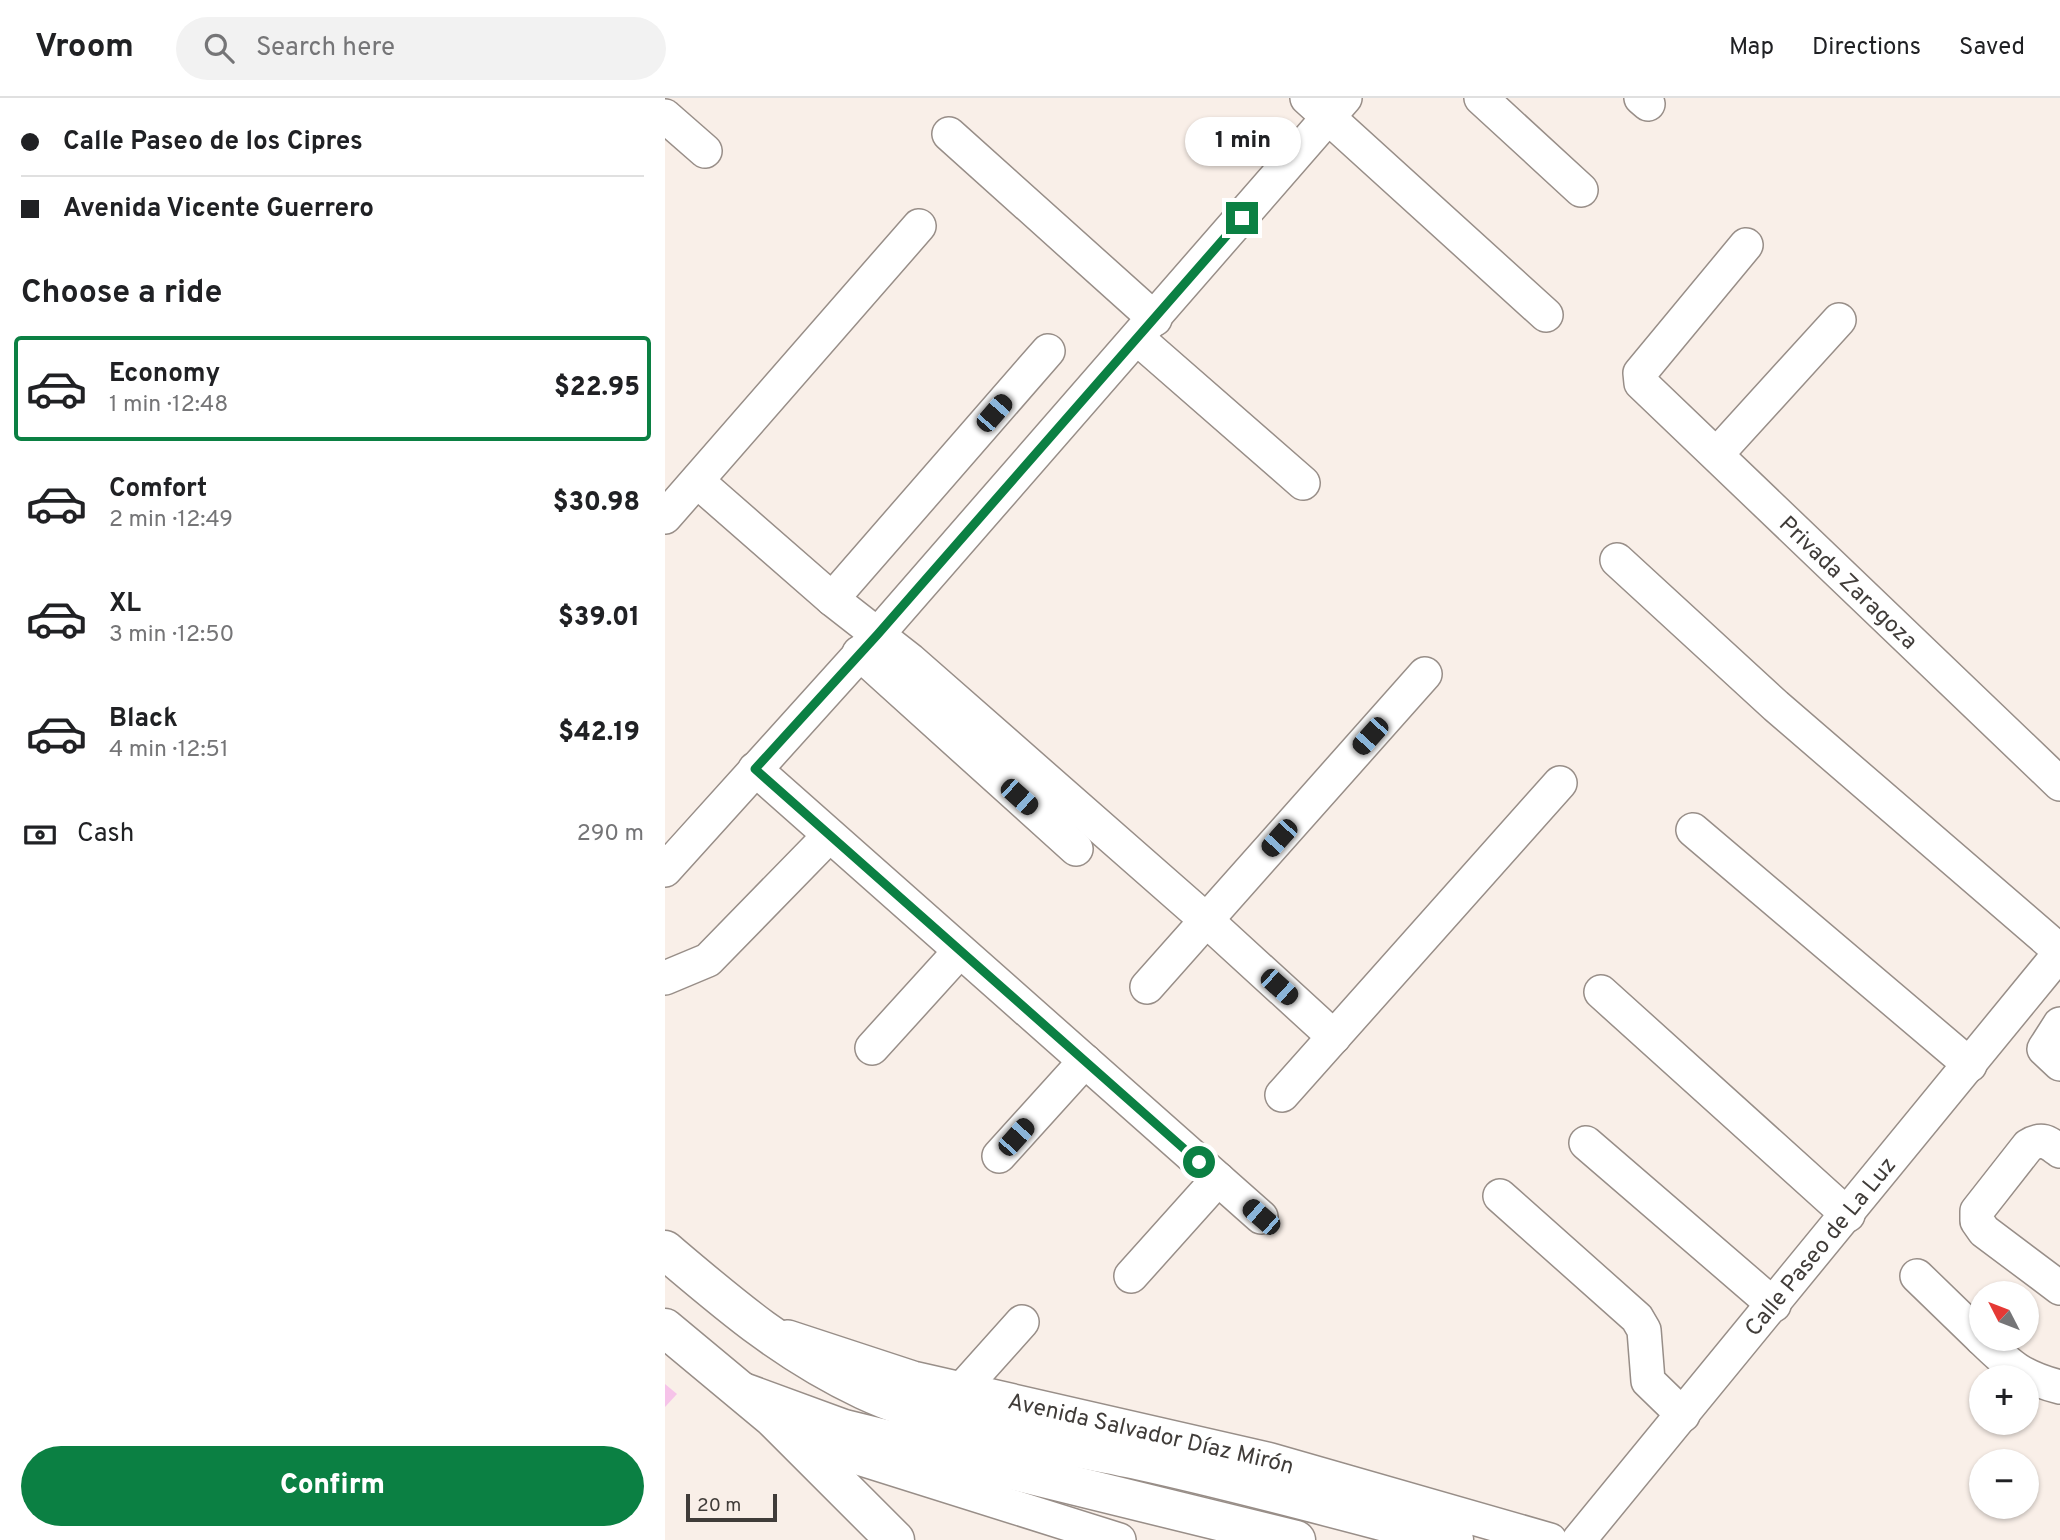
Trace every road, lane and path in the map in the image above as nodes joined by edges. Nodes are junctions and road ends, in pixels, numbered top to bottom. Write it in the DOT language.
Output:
graph roads {
  1 [pos="1481,98"];
  2 [pos="1327,104"];
  3 [pos="665,116"];
  4 [pos="949,134"];
  5 [pos="705,151"];
  6 [pos="1581,190"];
  7 [pos="919,226"];
  8 [pos="1746,245"];
  9 [pos="1546,315"];
  10 [pos="1839,320"];
  11 [pos="1146,328"];
  12 [pos="1048,351"];
  13 [pos="1717,454"];
  14 [pos="697,481"];
  15 [pos="1303,483"];
  16 [pos="665,517"];
  17 [pos="1617,559"];
  18 [pos="832,599"];
  19 [pos="868,644"];
  20 [pos="1425,674"];
  21 [pos="755,769"];
  22 [pos="1560,783"];
  23 [pos="2060,784"];
  24 [pos="1693,830"];
  25 [pos="829,836"];
  26 [pos="1076,849"];
  27 [pos="665,870"];
  28 [pos="1205,919"];
  29 [pos="960,951"];
  30 [pos="2060,952"];
  31 [pos="665,978"];
  32 [pos="1147,987"];
  33 [pos="1601,992"];
  34 [pos="2060,1024"];
  35 [pos="1334,1037"];
  36 [pos="873,1048"];
  37 [pos="1085,1061"];
  38 [pos="2060,1064"];
  39 [pos="1970,1065"];
  40 [pos="1282,1095"];
  41 [pos="1586,1143"];
  42 [pos="2060,1151"];
  43 [pos="999,1156"];
  44 [pos="1218,1179"];
  45 [pos="1500,1196"];
  46 [pos="1848,1215"];
  47 [pos="1261,1217"];
  48 [pos="665,1250"];
  49 [pos="1131,1276"];
  50 [pos="1917,1276"];
  51 [pos="2060,1288"];
  52 [pos="1774,1305"];
  53 [pos="1022,1321"];
  54 [pos="754,1326"];
  55 [pos="1969,1326"];
  56 [pos="665,1328"];
  57 [pos="1995,1351"];
  58 [pos="2060,1387"];
  59 [pos="961,1389"];
  60 [pos="743,1392"];
  61 [pos="1683,1415"];
  62 [pos="795,1438"];
  63 [pos="895,1540"];
  64 [pos="1119,1540"];
  65 [pos="1296,1540"];
  66 [pos="1454,1540"];
  67 [pos="1550,1540"];
  68 [pos="1579,1540"];
  1 -- 6 [label="street"];
  2 -- 9 [label="street"];
  2 -- 11 [label="street"];
  3 -- 5 [label="street"];
  4 -- 11 [label="street"];
  7 -- 14 [label="street"];
  8 -- 13 [label="street, Privada Zaragoza"];
  10 -- 13 [label="street"];
  11 -- 15 [label="street"];
  11 -- 19 [label="street"];
  12 -- 18 [label="street"];
  13 -- 23 [label="street, Privada Zaragoza"];
  14 -- 16 [label="street"];
  14 -- 18 [label="street"];
  17 -- 30 [label="street"];
  18 -- 19 [label="street"];
  19 -- 21 [label="street"];
  19 -- 26 [label="street"];
  19 -- 28 [label="street"];
  20 -- 28 [label="street"];
  21 -- 25 [label="street"];
  21 -- 27 [label="street"];
  22 -- 35 [label="street"];
  24 -- 39 [label="street"];
  25 -- 29 [label="street"];
  25 -- 31 [label="street"];
  28 -- 32 [label="street"];
  28 -- 35 [label="street"];
  29 -- 36 [label="street"];
  29 -- 37 [label="street"];
  30 -- 39 [label="street, Calle Paseo de La Luz"];
  33 -- 46 [label="street"];
  34 -- 38 [label="street"];
  35 -- 40 [label="street"];
  37 -- 43 [label="street"];
  37 -- 44 [label="street"];
  39 -- 46 [label="street, Calle Paseo de La Luz"];
  41 -- 52 [label="street"];
  42 -- 51 [label="street"];
  44 -- 47 [label="street"];
  44 -- 49 [label="street"];
  45 -- 61 [label="street"];
  46 -- 52 [label="street, Calle Paseo de La Luz"];
  48 -- 54 [label="main road, Avenida Salvador Díaz Mirón"];
  50 -- 55 [label="street"];
  52 -- 61 [label="street, Calle Paseo de La Luz"];
  53 -- 59 [label="street"];
  54 -- 59 [label="street, Avenida Salvador Díaz Mirón"];
  54 -- 66 [label="main road, Avenida Salvador Díaz Mirón"];
  56 -- 60 [label="main road"];
  57 -- 58 [label="street"];
  59 -- 67 [label="street, Avenida Salvador Díaz Mirón"];
  60 -- 62 [label="main road"];
  60 -- 65 [label="main road"];
  61 -- 68 [label="street, Calle Paseo de La Luz"];
  62 -- 63 [label="main road"];
  62 -- 64 [label="street"];
}
